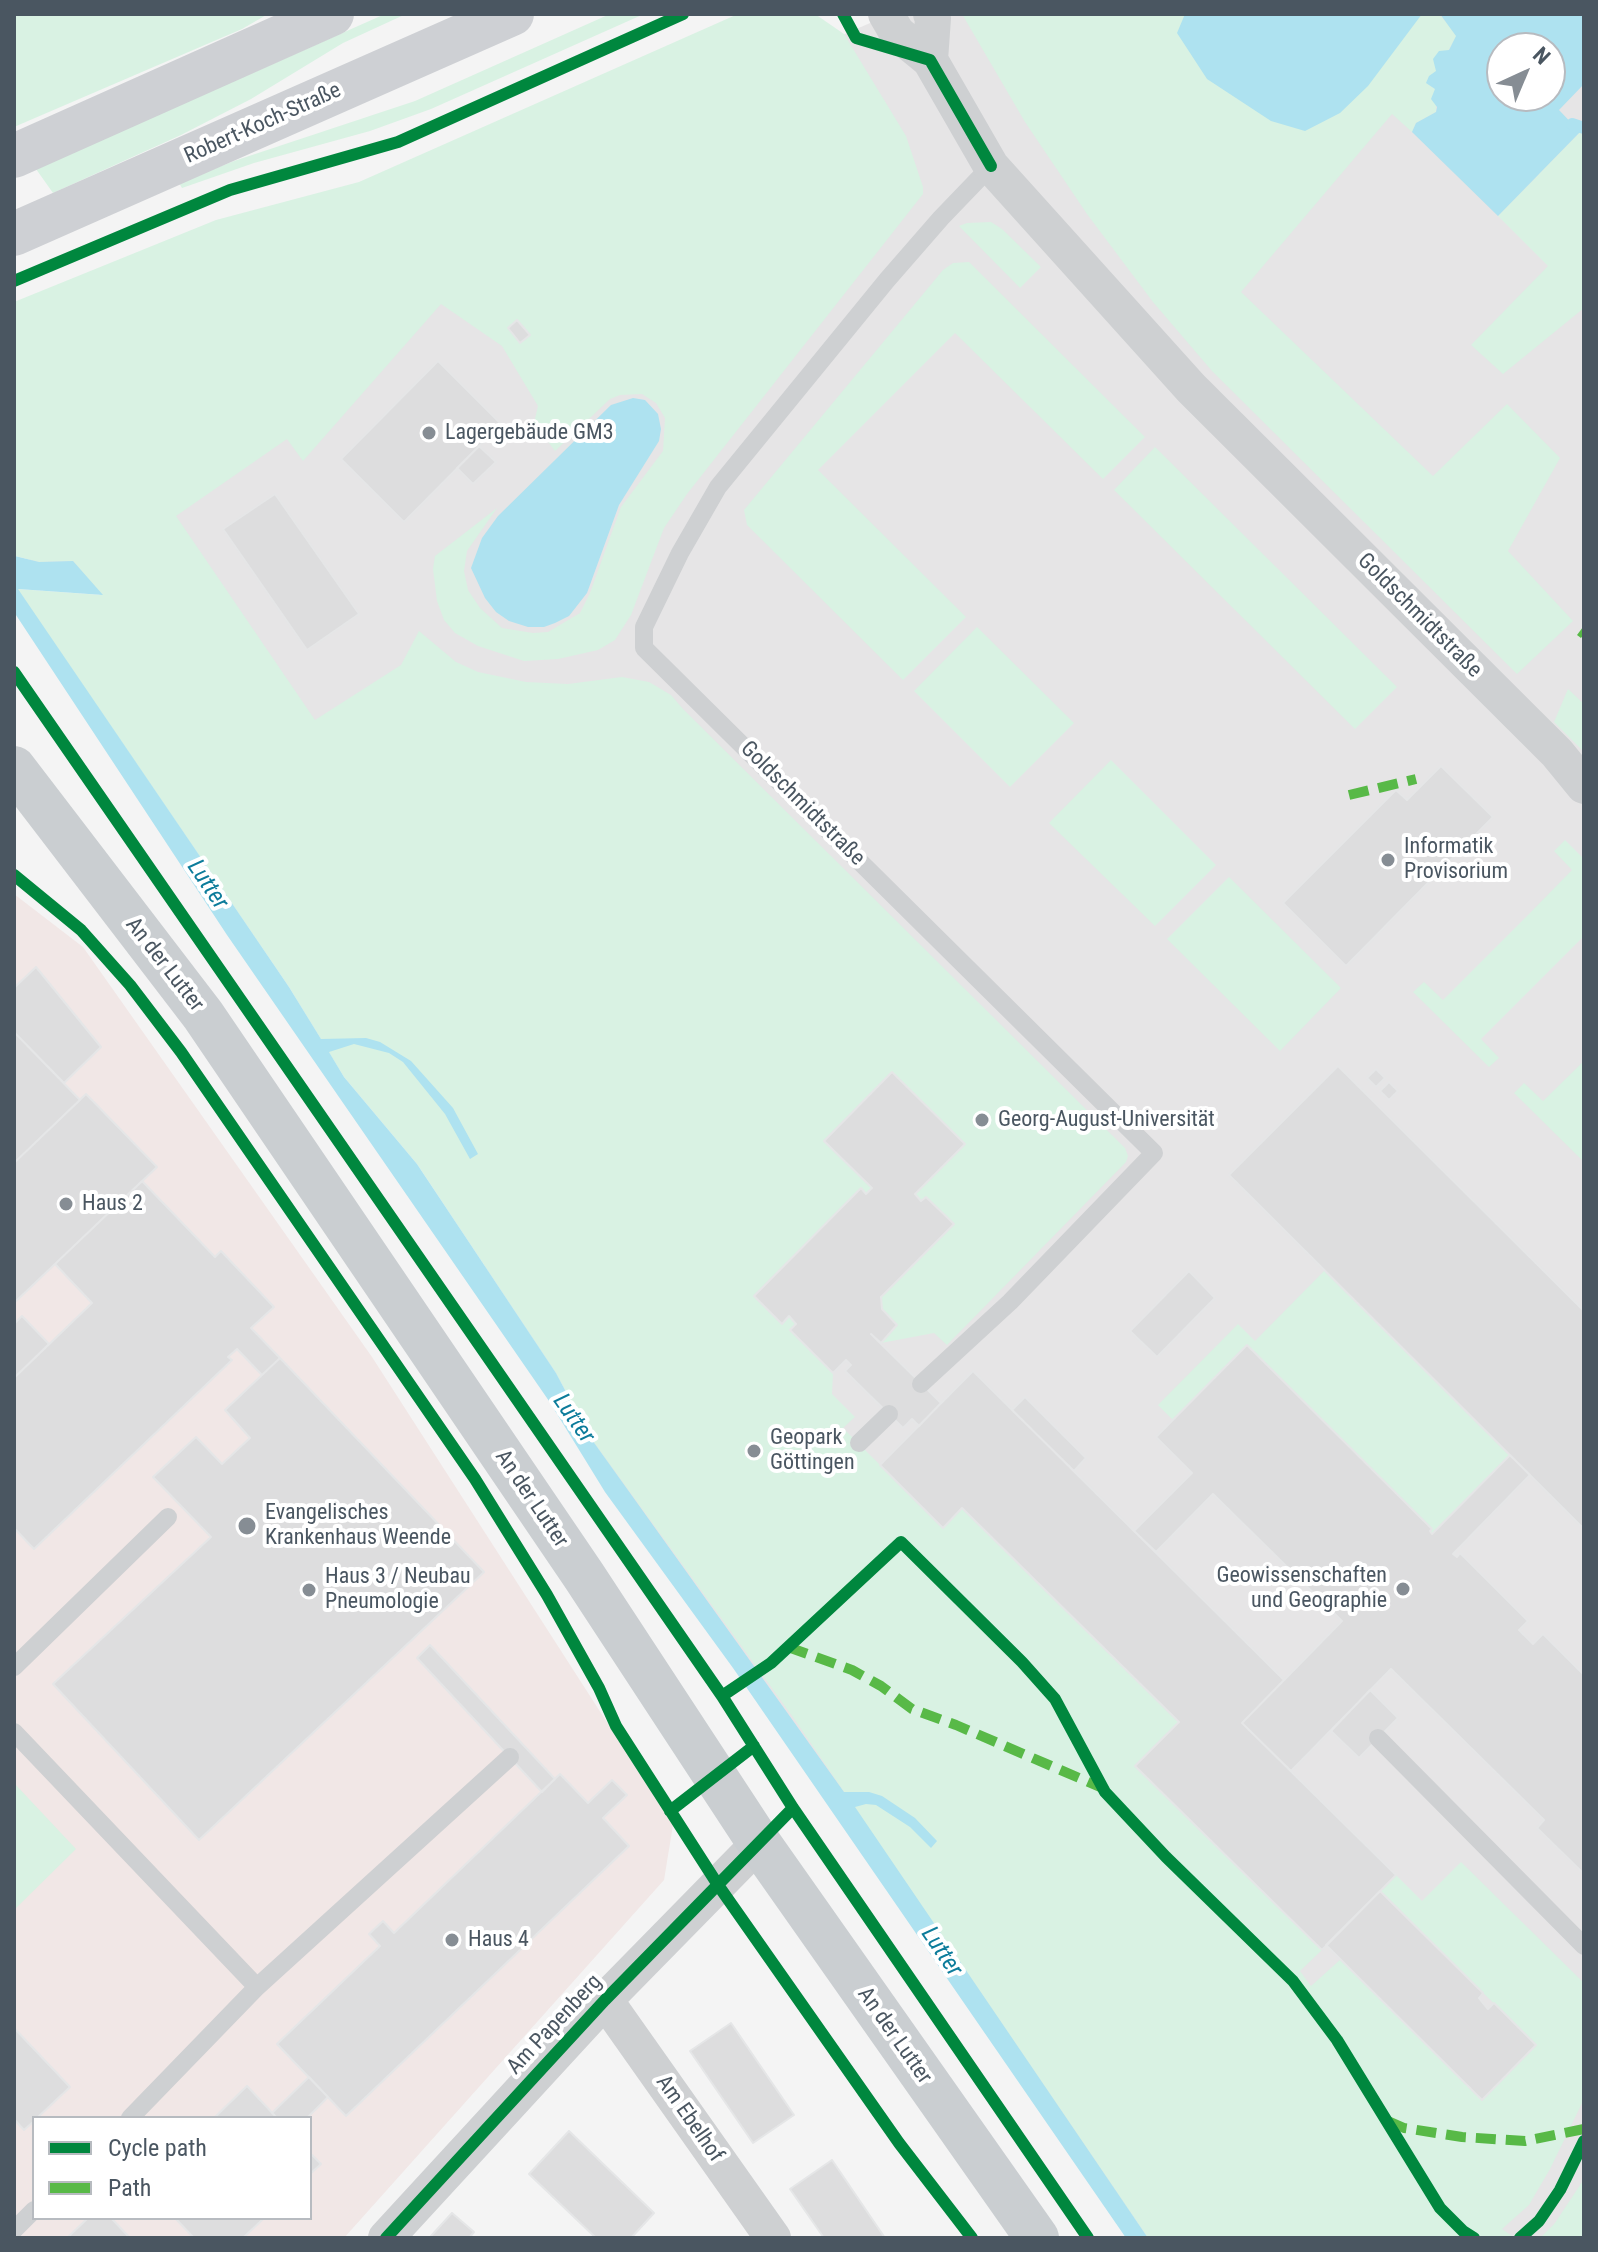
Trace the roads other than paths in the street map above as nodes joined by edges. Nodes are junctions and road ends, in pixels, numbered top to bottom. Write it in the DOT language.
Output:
graph roads {
  1 [pos="332,14"];
  2 [pos="512,14"];
  3 [pos="886,14"];
  4 [pos="931,14"];
  5 [pos="930,60"];
  6 [pos="19,154"];
  7 [pos="991,166"];
  8 [pos="14,234"];
  9 [pos="14,768"];
  10 [pos="1584,786"];
  11 [pos="921,1384"];
  12 [pos="889,1414"];
  13 [pos="859,1443"];
  14 [pos="168,1517"];
  15 [pos="14,1667"];
  16 [pos="14,1732"];
  17 [pos="1378,1738"];
  18 [pos="510,1757"];
  19 [pos="759,1843"];
  20 [pos="1584,1946"];
  21 [pos="257,1987"];
  22 [pos="605,2000"];
  23 [pos="132,2116"];
  24 [pos="32,2212"];
  25 [pos="14,2230"];
  26 [pos="386,2238"];
  27 [pos="773,2238"];
  28 [pos="1037,2238"];
  1 -- 6 [label="street"];
  2 -- 8 [label="street, Robert-Koch-Straße"];
  3 -- 5 [label="street, Goldschmidtstraße"];
  4 -- 5 [label="street"];
  5 -- 7 [label="street, Goldschmidtstraße"];
  7 -- 10 [label="street, Goldschmidtstraße"];
  7 -- 11 [label="lane, Goldschmidtstraße"];
  9 -- 19 [label="main road, An der Lutter"];
  12 -- 13 [label="lane"];
  14 -- 15 [label="lane"];
  16 -- 21 [label="lane"];
  17 -- 20 [label="lane"];
  18 -- 21 [label="lane"];
  19 -- 22 [label="street, Am Papenberg"];
  19 -- 28 [label="main road, An der Lutter"];
  21 -- 23 [label="lane"];
  22 -- 26 [label="street, Am Papenberg"];
  22 -- 27 [label="street, Am Ebelhof"];
  24 -- 25 [label="lane"];
}
